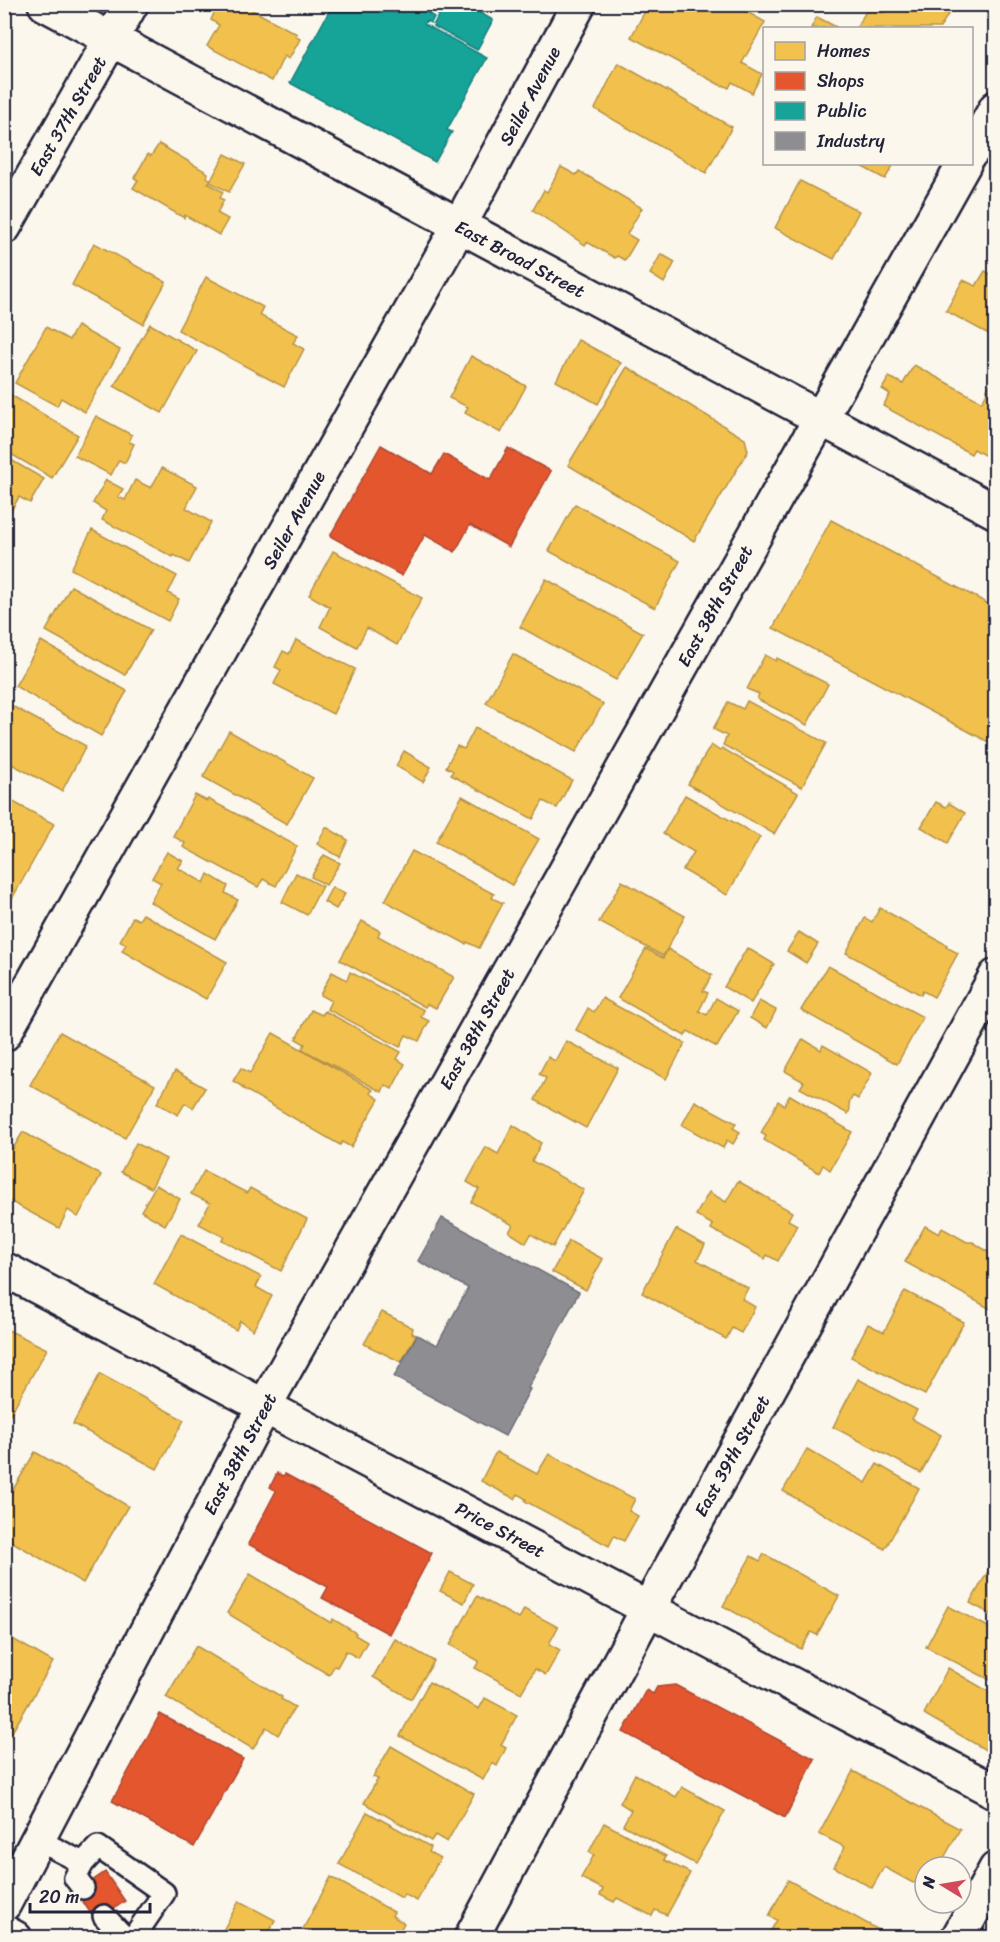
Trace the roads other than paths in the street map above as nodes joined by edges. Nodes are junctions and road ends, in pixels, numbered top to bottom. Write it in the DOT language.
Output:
graph roads {
  1 [pos="45,4"];
  2 [pos="131,4"];
  3 [pos="579,4"];
  4 [pos="111,40"];
  5 [pos="996,108"];
  6 [pos="973,149"];
  7 [pos="963,165"];
  8 [pos="4,226"];
  9 [pos="459,226"];
  10 [pos="821,419"];
  11 [pos="996,512"];
  12 [pos="996,976"];
  13 [pos="4,1034"];
  14 [pos="4,1269"];
  15 [pos="265,1406"];
  16 [pos="648,1609"];
  17 [pos="996,1791"];
  18 [pos="38,1840"];
  19 [pos="83,1863"];
  20 [pos="996,1869"];
  21 [pos="83,1888"];
  22 [pos="4,1904"];
  23 [pos="104,1916"];
  24 [pos="4,1932"];
  25 [pos="15,1938"];
  26 [pos="125,1938"];
  27 [pos="134,1938"];
  28 [pos="471,1938"];
  29 [pos="958,1938"];
  1 -- 4 [label="street, East Broad Street"];
  2 -- 4 [label="street, East 37th Street"];
  3 -- 9 [label="street, Seiler Avenue"];
  4 -- 8 [label="street, East 37th Street"];
  4 -- 9 [label="street, East Broad Street"];
  5 -- 6 [label="street"];
  7 -- 10 [label="street, East 38th Street"];
  9 -- 10 [label="street, East Broad Street"];
  9 -- 13 [label="street, Seiler Avenue"];
  10 -- 11 [label="street, East Broad Street"];
  10 -- 15 [label="street, East 38th Street"];
  12 -- 16 [label="street, East 39th Street"];
  14 -- 15 [label="street, Price Street"];
  15 -- 16 [label="street, Price Street"];
  15 -- 18 [label="street, East 38th Street"];
  16 -- 17 [label="street, Price Street"];
  16 -- 28 [label="street, East 39th Street"];
  18 -- 19 [label="lane"];
  18 -- 22 [label="street, East 38th Street"];
  19 -- 21 [label="lane"];
  19 -- 27 [label="lane"];
  20 -- 29 [label="street"];
  23 -- 26 [label="lane"];
  24 -- 25 [label="street"];
}
